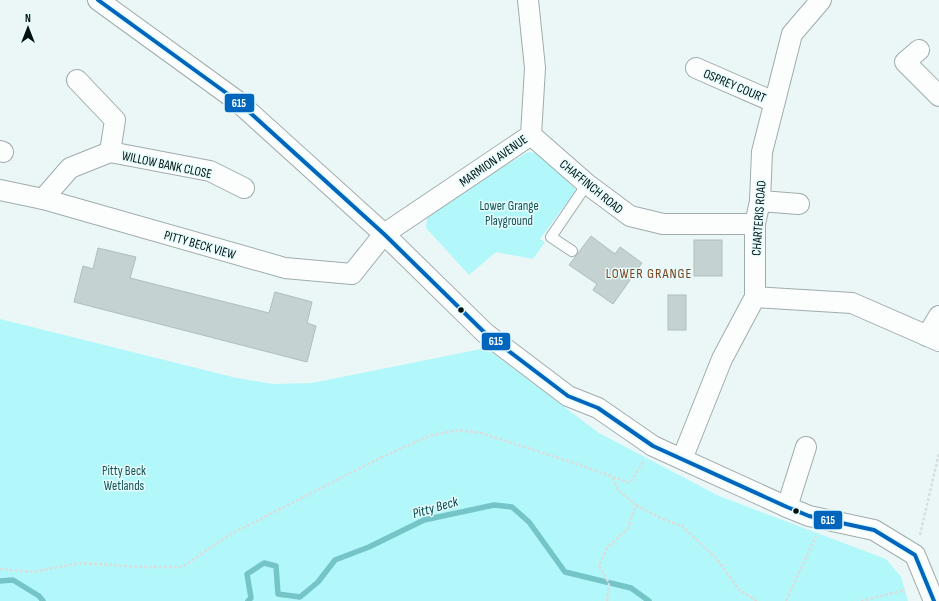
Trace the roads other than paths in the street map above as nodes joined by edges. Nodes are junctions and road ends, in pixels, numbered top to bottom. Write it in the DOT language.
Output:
graph roads {
  1 [pos="98,0"];
  2 [pos="528,0"];
  3 [pos="821,0"];
  4 [pos="918,50"];
  5 [pos="696,68"];
  6 [pos="77,80"];
  7 [pos="939,96"];
  8 [pos="774,102"];
  9 [pos="531,135"];
  10 [pos="110,152"];
  11 [pos="587,184"];
  12 [pos="244,188"];
  13 [pos="0,190"];
  14 [pos="43,199"];
  15 [pos="760,201"];
  16 [pos="799,204"];
  17 [pos="755,224"];
  18 [pos="384,234"];
  19 [pos="572,251"];
  20 [pos="755,297"];
  21 [pos="939,316"];
  22 [pos="933,338"];
  23 [pos="806,447"];
  24 [pos="682,459"];
  25 [pos="787,507"];
  26 [pos="934,601"];
  1 -- 18 [label="street"];
  2 -- 9 [label="street, MARMION AVENUE"];
  3 -- 8 [label="street, CHARTERIS ROAD"];
  4 -- 7 [label="street"];
  5 -- 8 [label="street, OSPREY COURT"];
  6 -- 10 [label="street, WILLOW BANK CLOSE"];
  8 -- 15 [label="street, CHARTERIS ROAD"];
  9 -- 11 [label="street, CHAFFINCH ROAD"];
  9 -- 18 [label="street, MARMION AVENUE"];
  10 -- 12 [label="street, WILLOW BANK CLOSE"];
  10 -- 14 [label="street, WILLOW BANK CLOSE"];
  11 -- 17 [label="street, CHAFFINCH ROAD"];
  11 -- 19 [label="lane"];
  13 -- 14 [label="street, PITTY BECK VIEW"];
  14 -- 18 [label="street, PITTY BECK VIEW"];
  15 -- 16 [label="street"];
  15 -- 17 [label="street, CHARTERIS ROAD"];
  17 -- 20 [label="street, CHARTERIS ROAD"];
  18 -- 24 [label="street"];
  20 -- 22 [label="street"];
  20 -- 24 [label="street, CHARTERIS ROAD"];
  21 -- 22 [label="street"];
  23 -- 25 [label="street"];
  24 -- 25 [label="street"];
  25 -- 26 [label="street"];
}
